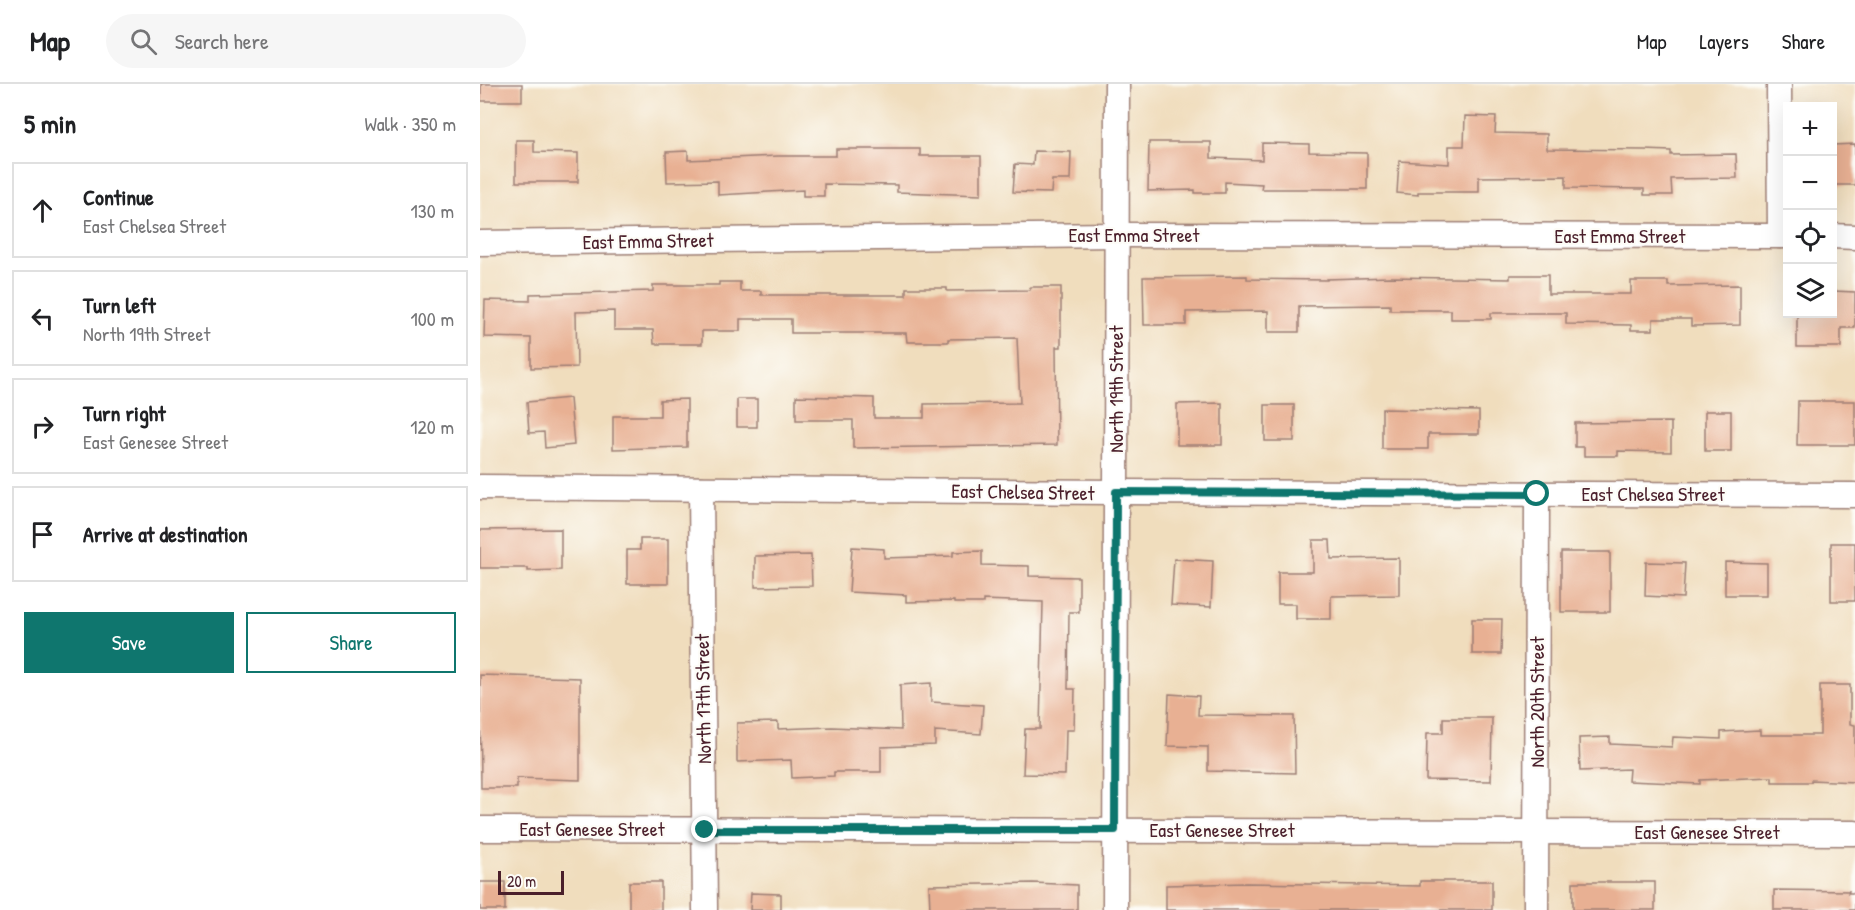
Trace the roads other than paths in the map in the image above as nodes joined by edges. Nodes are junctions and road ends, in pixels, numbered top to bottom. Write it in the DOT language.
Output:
graph roads {
  1 [pos="1117,84"];
  2 [pos="1779,84"];
  3 [pos="1783,210"];
  4 [pos="1116,234"];
  5 [pos="1783,236"];
  6 [pos="1837,236"];
  7 [pos="1855,237"];
  8 [pos="480,243"];
  9 [pos="480,487"];
  10 [pos="701,489"];
  11 [pos="1116,492"];
  12 [pos="1537,494"];
  13 [pos="1855,495"];
  14 [pos="480,829"];
  15 [pos="705,830"];
  16 [pos="1115,830"];
  17 [pos="1537,832"];
  18 [pos="1855,833"];
  19 [pos="705,910"];
  20 [pos="1115,910"];
  21 [pos="1536,910"];
  1 -- 4 [label="street, North 19th Street"];
  2 -- 3 [label="street"];
  4 -- 5 [label="street, East Emma Street"];
  4 -- 8 [label="street, East Emma Street"];
  4 -- 11 [label="street, North 19th Street"];
  6 -- 7 [label="street"];
  9 -- 10 [label="street, East Chelsea Street"];
  10 -- 11 [label="street, East Chelsea Street"];
  10 -- 15 [label="street, North 17th Street"];
  11 -- 12 [label="street, East Chelsea Street"];
  11 -- 16 [label="street, North 19th Street"];
  12 -- 13 [label="street, East Chelsea Street"];
  12 -- 17 [label="street, North 20th Street"];
  14 -- 15 [label="street, East Genesee Street"];
  15 -- 16 [label="street, East Genesee Street"];
  15 -- 19 [label="street, North 17th Street"];
  16 -- 17 [label="street, East Genesee Street"];
  16 -- 20 [label="street, North 19th Street"];
  17 -- 18 [label="street, East Genesee Street"];
  17 -- 21 [label="street, North 20th Street"];
}
